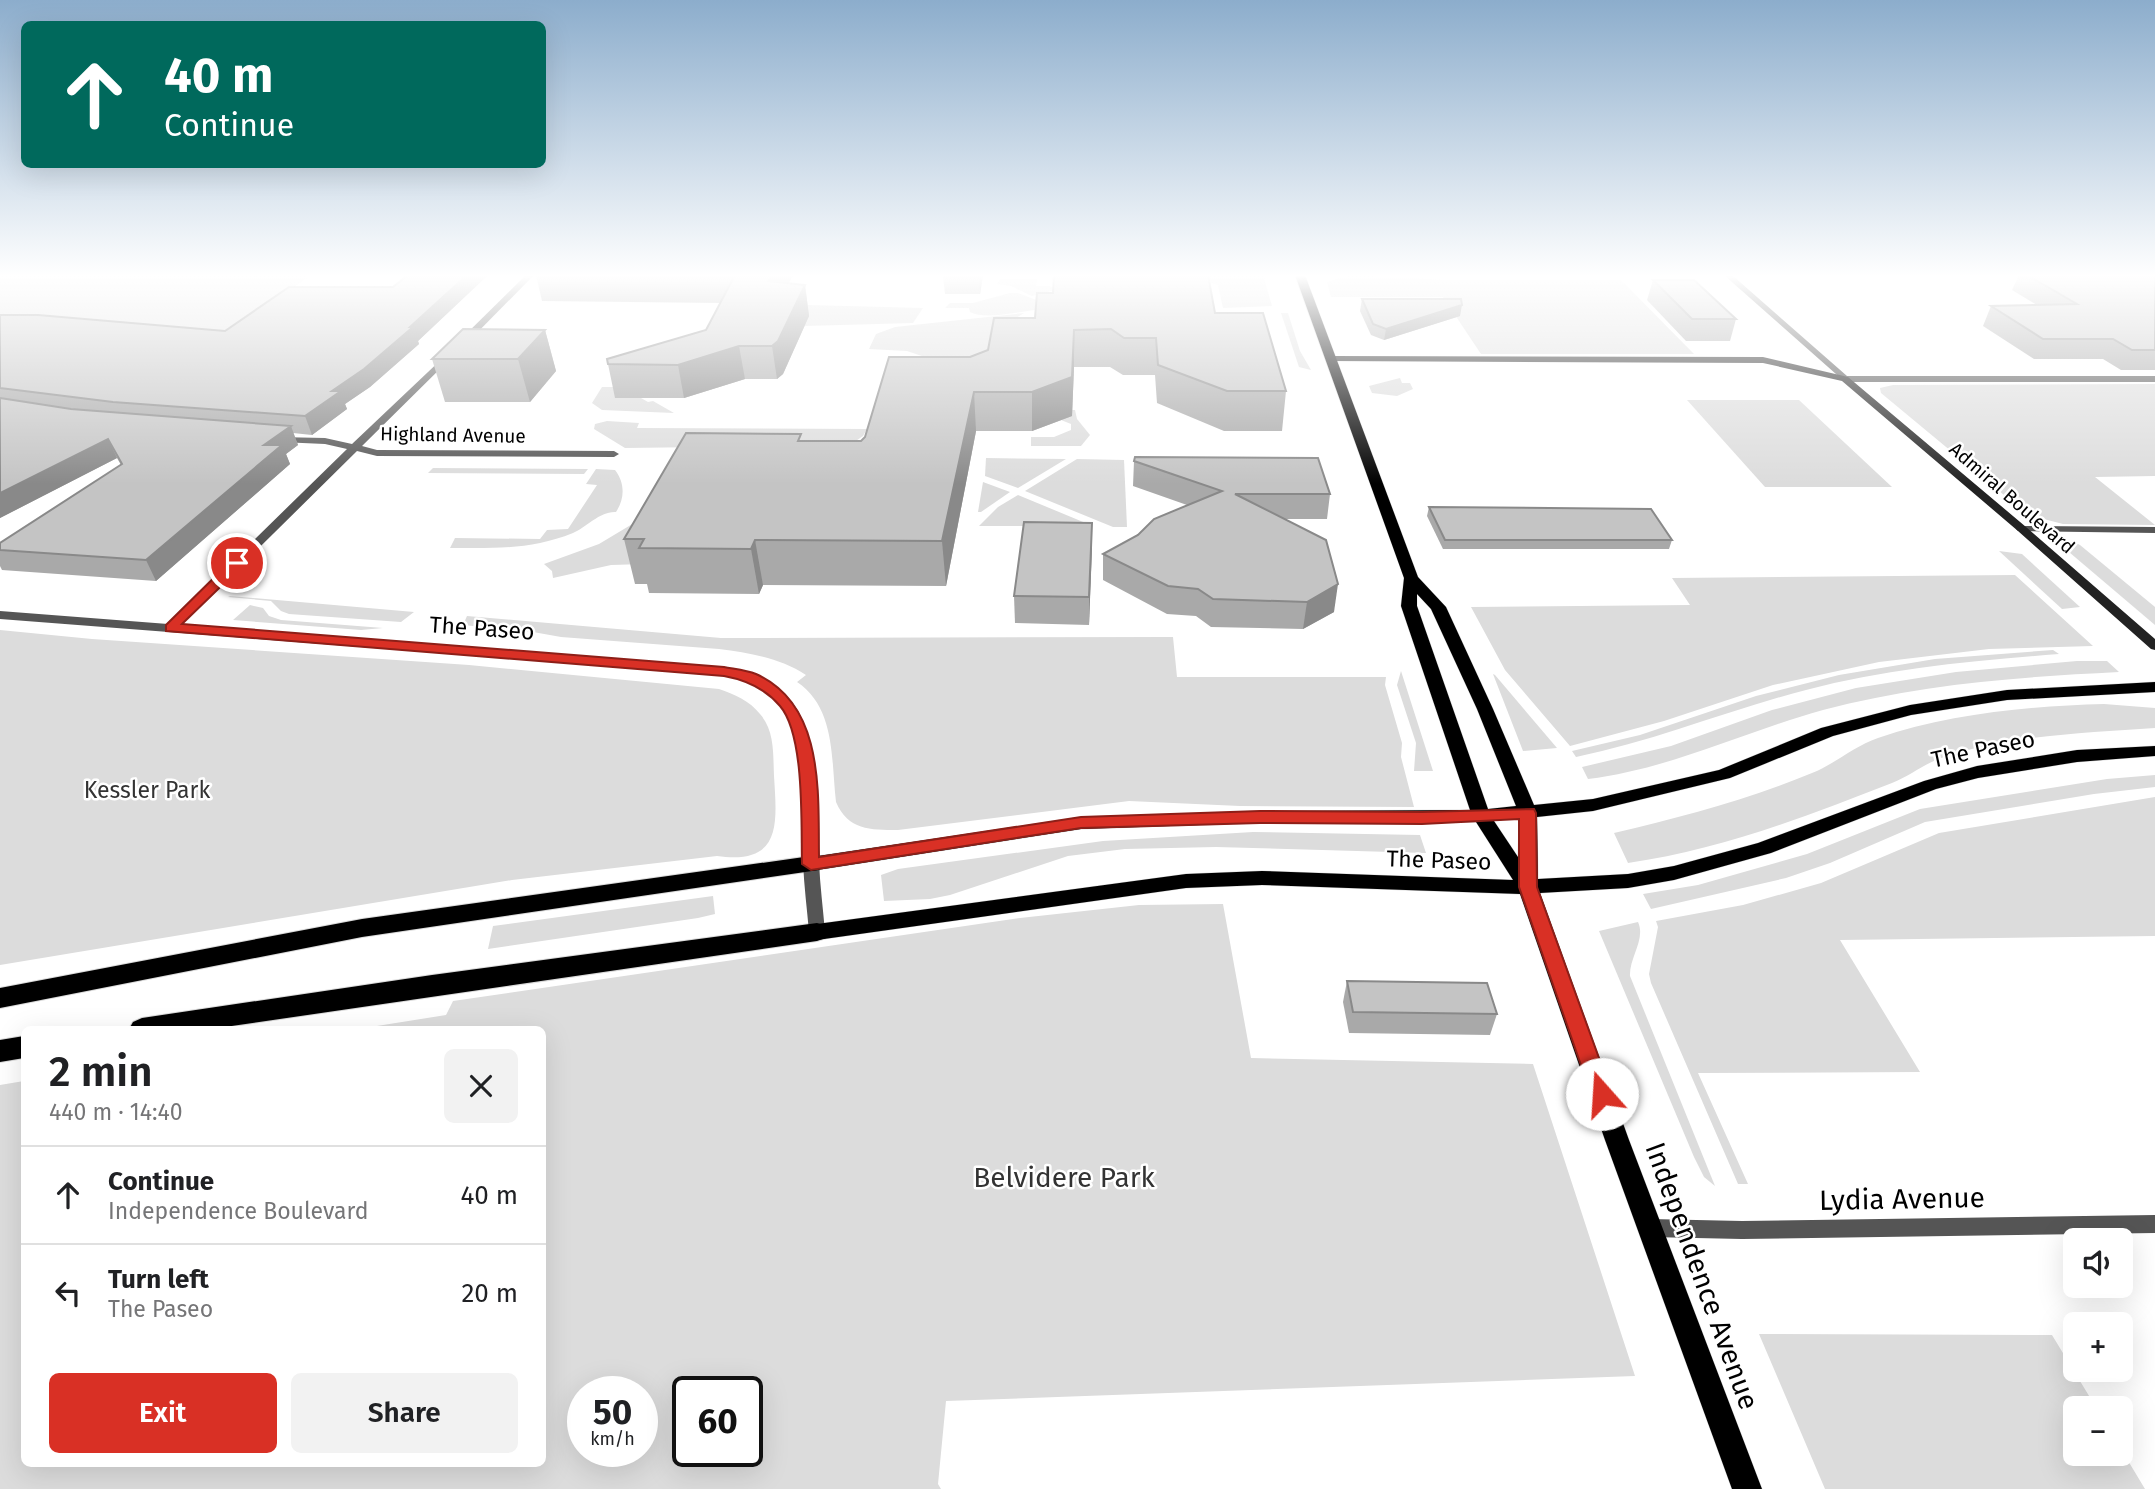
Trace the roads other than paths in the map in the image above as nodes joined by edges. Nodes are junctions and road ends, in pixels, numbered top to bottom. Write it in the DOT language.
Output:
graph roads {
  1 [pos="460,344"];
  2 [pos="1326,344"];
  3 [pos="1806,344"];
  4 [pos="1331,359"];
  5 [pos="1845,379"];
  6 [pos="2155,379"];
  7 [pos="274,439"];
  8 [pos="356,446"];
  9 [pos="614,454"];
  10 [pos="2022,529"];
  11 [pos="2155,530"];
  12 [pos="1411,578"];
  13 [pos="0,615"];
  14 [pos="171,628"];
  15 [pos="2155,646"];
  16 [pos="2155,687"];
  17 [pos="2155,751"];
  18 [pos="1528,813"];
  19 [pos="1481,816"];
  20 [pos="811,864"];
  21 [pos="1528,887"];
  22 [pos="817,932"];
  23 [pos="0,998"];
  24 [pos="162,1026"];
  25 [pos="21,1048"];
  26 [pos="0,1051"];
  27 [pos="2155,1224"];
  28 [pos="1650,1228"];
  29 [pos="1747,1489"];
  1 -- 8 [label="street"];
  2 -- 4 [label="main road"];
  3 -- 5 [label="street"];
  4 -- 5 [label="street"];
  4 -- 12 [label="main road"];
  5 -- 6 [label="street"];
  5 -- 10 [label="street, Admiral Boulevard"];
  7 -- 8 [label="street, Highland Avenue"];
  8 -- 9 [label="street, Highland Avenue"];
  8 -- 14 [label="street"];
  10 -- 11 [label="street"];
  10 -- 15 [label="street, Admiral Boulevard"];
  12 -- 18 [label="main road"];
  12 -- 19 [label="main road"];
  13 -- 14 [label="street, The Paseo"];
  14 -- 20 [label="street, The Paseo"];
  16 -- 18 [label="main road, The Paseo"];
  17 -- 21 [label="main road, The Paseo"];
  18 -- 19 [label="main road, The Paseo"];
  18 -- 21 [label="main road"];
  19 -- 20 [label="main road, The Paseo"];
  19 -- 21 [label="main road"];
  20 -- 22 [label="street, The Paseo"];
  20 -- 23 [label="highway"];
  21 -- 22 [label="main road, The Paseo"];
  21 -- 28 [label="main road, Independence Avenue"];
  22 -- 24 [label="highway"];
  25 -- 26 [label="highway"];
  27 -- 28 [label="street, Lydia Avenue"];
  28 -- 29 [label="main road, Independence Avenue"];
}
